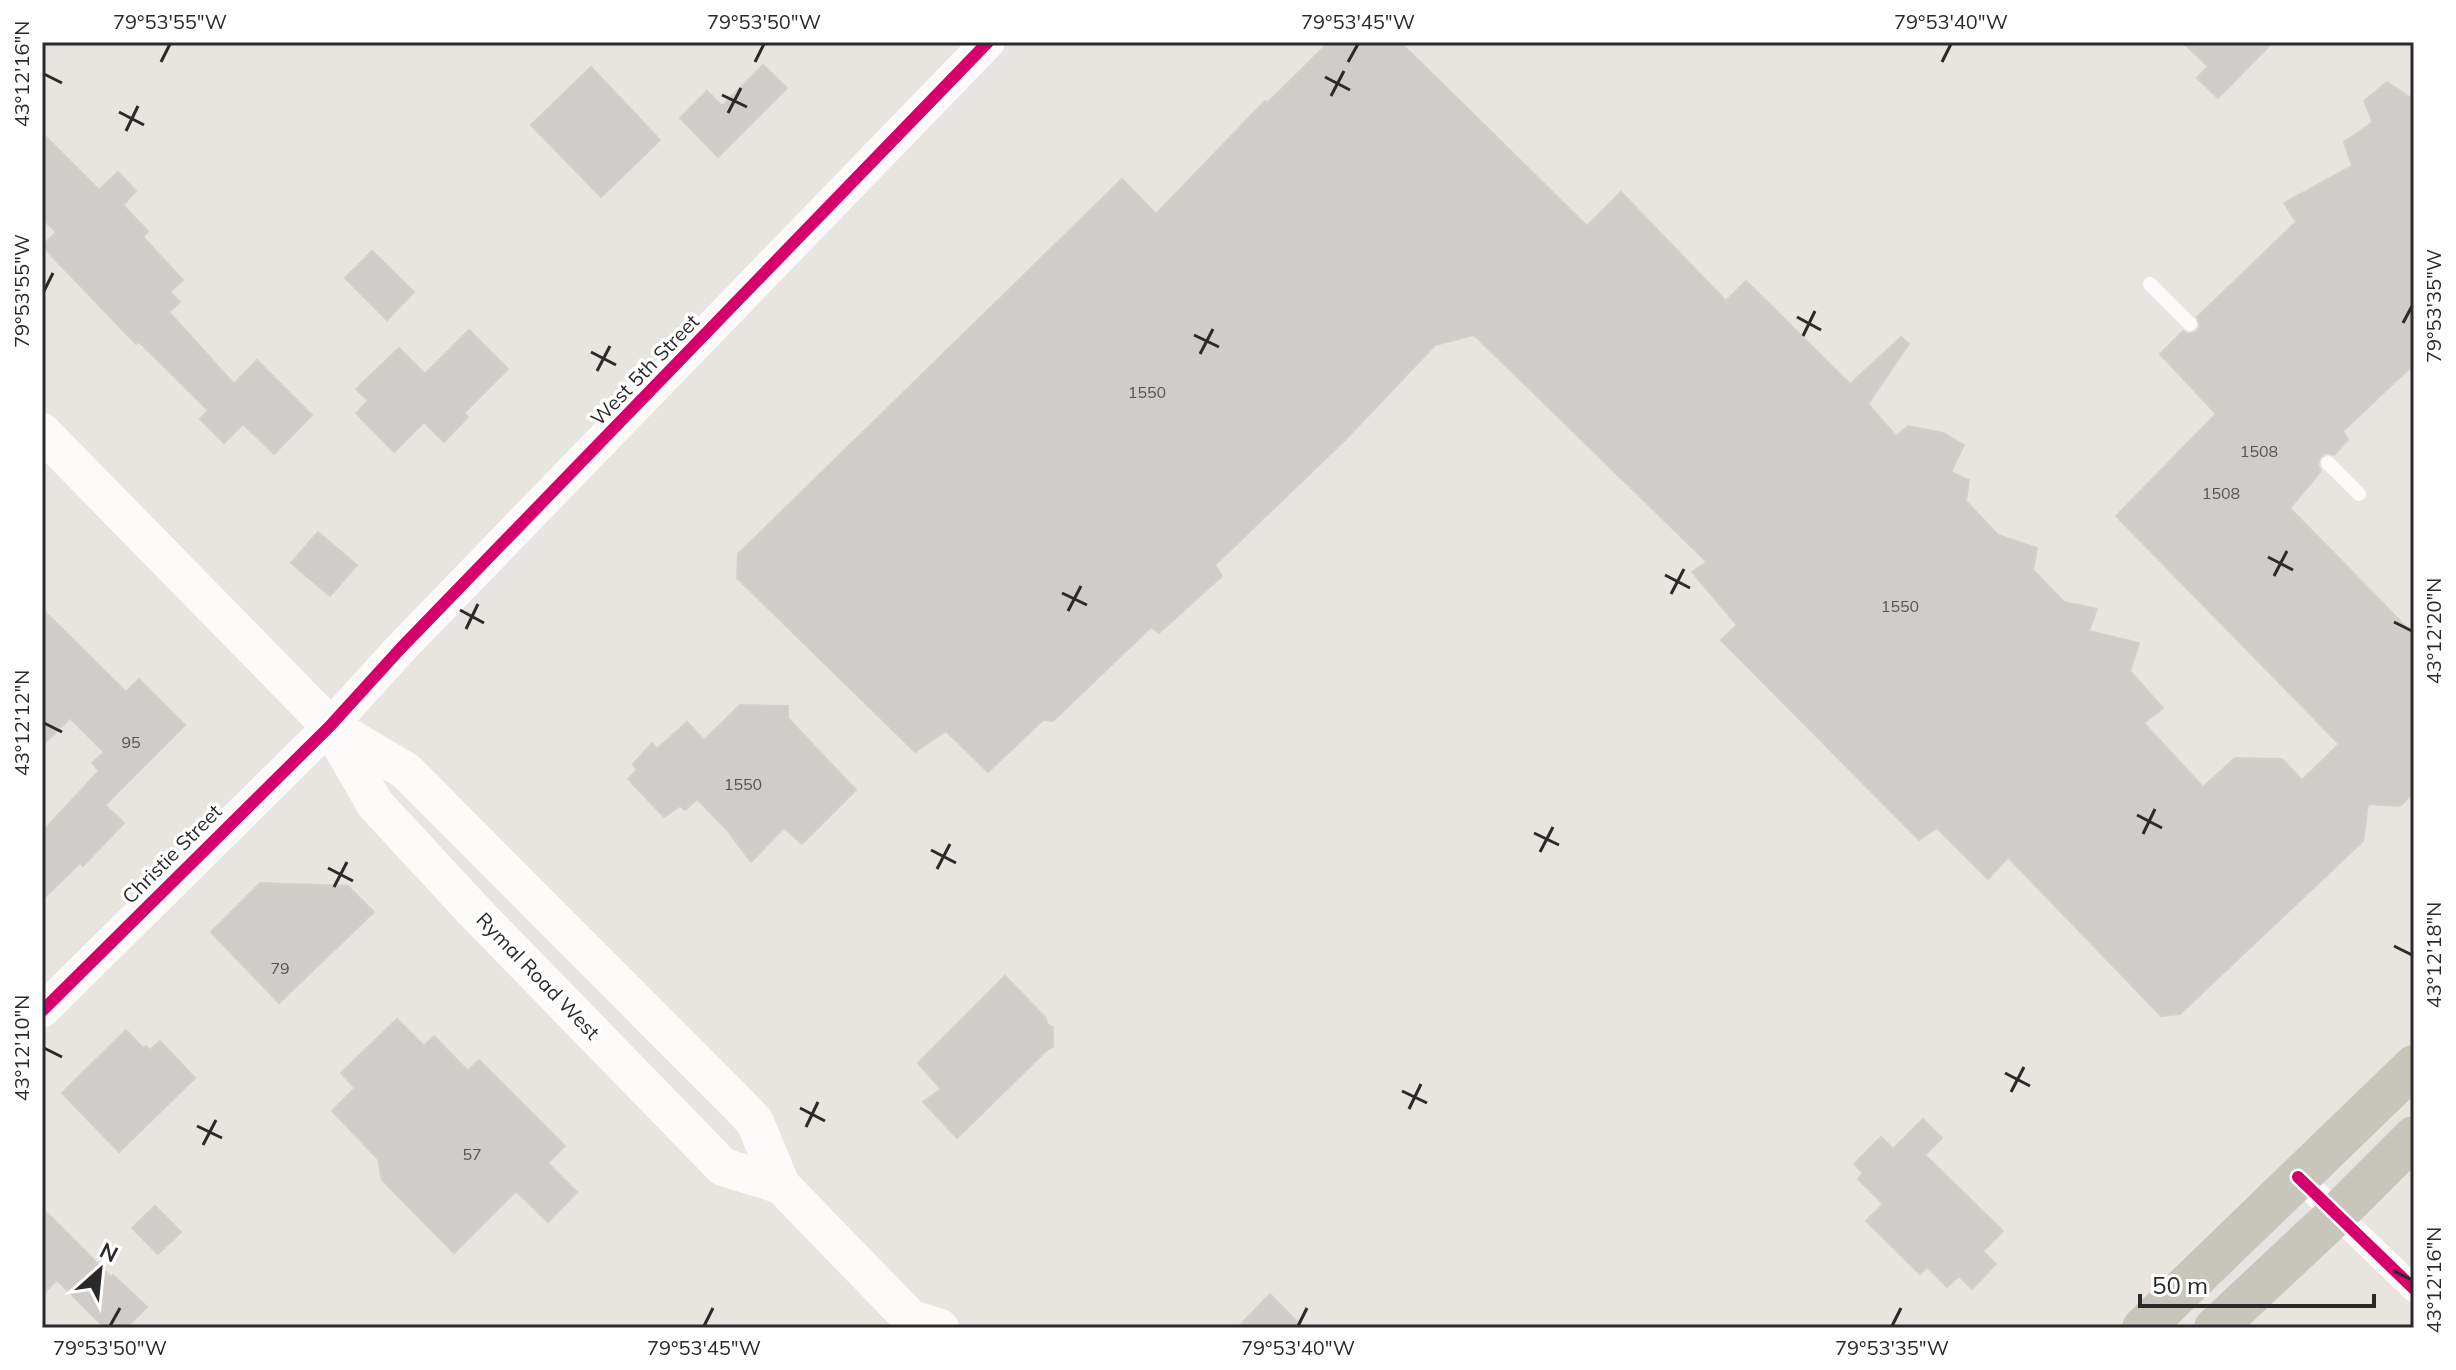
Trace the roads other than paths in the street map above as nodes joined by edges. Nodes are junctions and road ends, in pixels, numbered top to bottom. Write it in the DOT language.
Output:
graph roads {
  1 [pos="988,42"];
  2 [pos="2150,284"];
  3 [pos="2190,324"];
  4 [pos="42,432"];
  5 [pos="2328,463"];
  6 [pos="2359,494"];
  7 [pos="330,726"];
  8 [pos="42,1011"];
  9 [pos="2414,1066"];
  10 [pos="2414,1137"];
  11 [pos="2298,1177"];
  12 [pos="781,1185"];
  13 [pos="2338,1213"];
  14 [pos="2414,1289"];
  15 [pos="921,1325"];
  16 [pos="2143,1328"];
  17 [pos="2215,1328"];
  1 -- 7 [label="street, West 5th Street"];
  2 -- 3 [label="lane"];
  4 -- 7 [label="main road, Rymal Road West"];
  5 -- 6 [label="lane"];
  7 -- 8 [label="street, Christie Street"];
  7 -- 12 [label="main road, Rymal Road West"];
  7 -- 12 [label="main road, Rymal Road West"];
  9 -- 11 [label="main road"];
  10 -- 13 [label="main road"];
  11 -- 13 [label="street"];
  11 -- 16 [label="main road"];
  12 -- 15 [label="main road, Rymal Road West"];
  13 -- 14 [label="street"];
  13 -- 17 [label="main road"];
}
